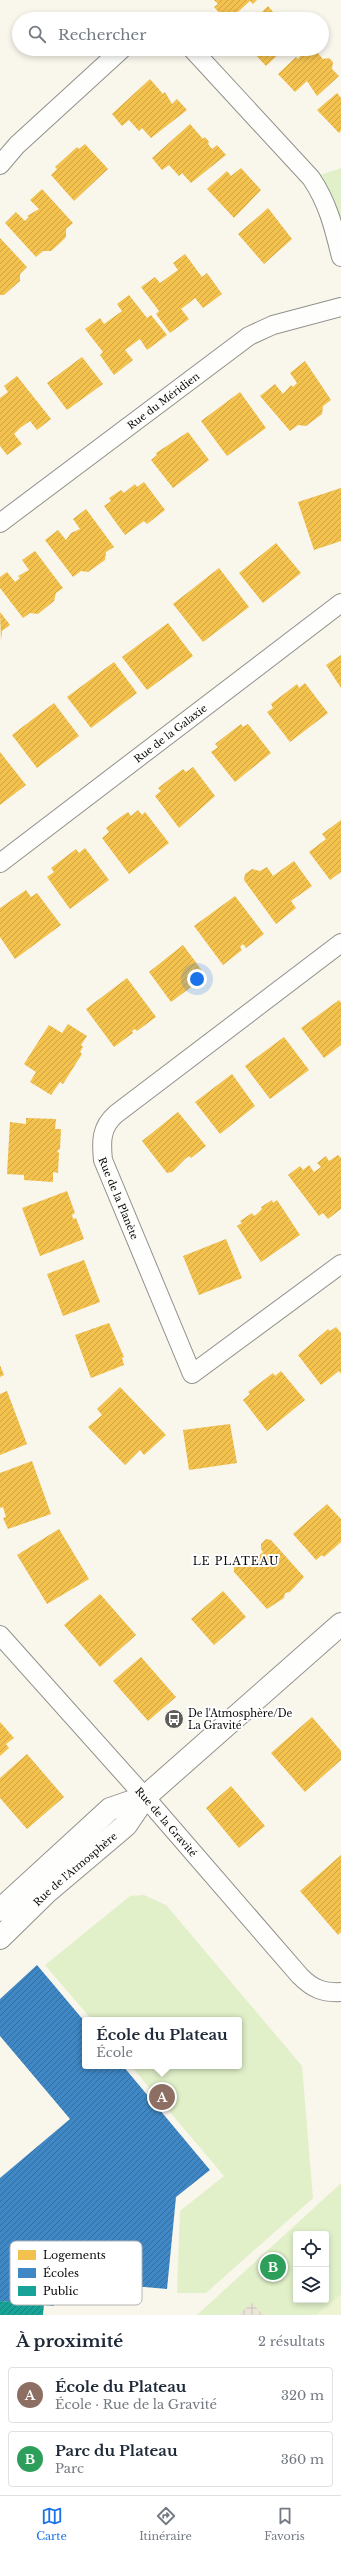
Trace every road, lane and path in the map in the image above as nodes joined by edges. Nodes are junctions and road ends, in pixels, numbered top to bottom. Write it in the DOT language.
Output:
graph roads {
  1 [pos="114,56"];
  2 [pos="198,56"];
  3 [pos="0,165"];
  4 [pos="341,257"];
  5 [pos="341,307"];
  6 [pos="0,523"];
  7 [pos="341,603"];
  8 [pos="0,863"];
  9 [pos="341,943"];
  10 [pos="341,1264"];
  11 [pos="341,1624"];
  12 [pos="0,1635"];
  13 [pos="145,1797"];
  14 [pos="0,1910"];
  15 [pos="0,1938"];
  16 [pos="341,1992"];
  1 -- 3 [label="street"];
  2 -- 4 [label="street"];
  5 -- 6 [label="street, Rue du Méridien"];
  7 -- 8 [label="street, Rue de la Galaxie"];
  9 -- 10 [label="street, Rue de la Planète"];
  11 -- 13 [label="street, Rue de l'Atmosphère"];
  12 -- 13 [label="street, Rue de la Gravité"];
  13 -- 14 [label="street, Rue de l'Atmosphère"];
  13 -- 15 [label="street, Rue de l'Atmosphère"];
  13 -- 16 [label="street, Rue de la Gravité"];
}
